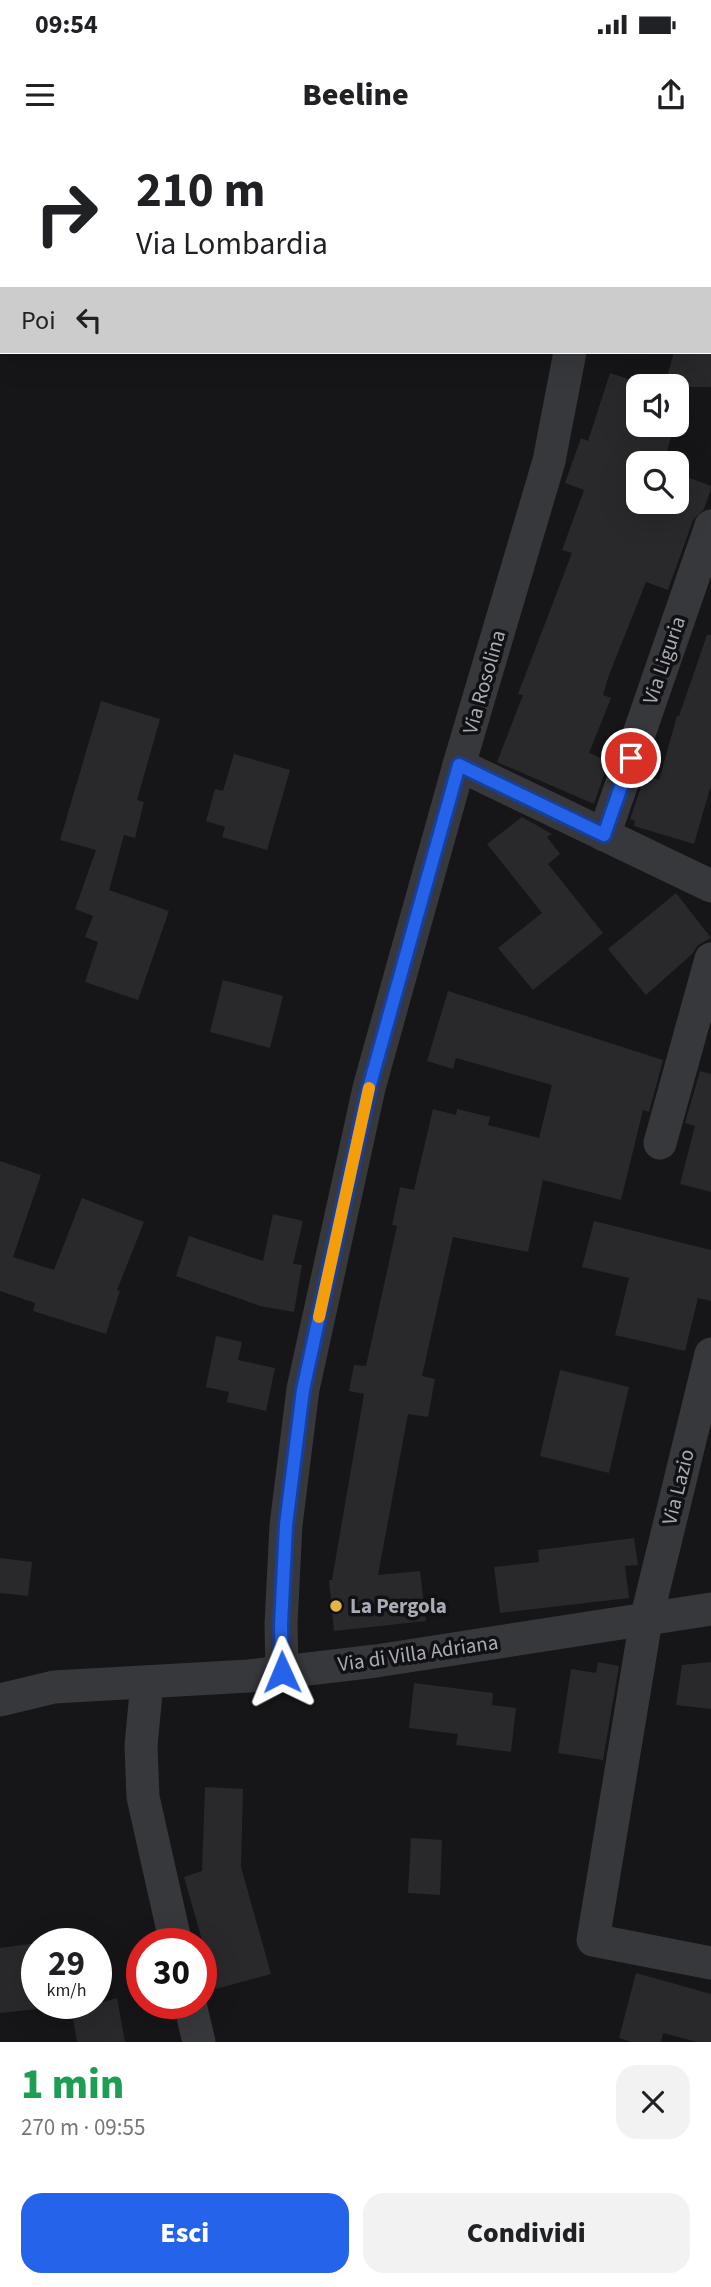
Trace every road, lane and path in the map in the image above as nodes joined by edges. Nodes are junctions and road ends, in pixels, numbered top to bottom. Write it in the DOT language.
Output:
graph roads {
  1 [pos="570,354"];
  2 [pos="711,526"];
  3 [pos="459,765"];
  4 [pos="604,835"];
  5 [pos="711,886"];
  6 [pos="711,959"];
  7 [pos="660,1143"];
  8 [pos="711,1354"];
  9 [pos="711,1609"];
  10 [pos="646,1620"];
  11 [pos="282,1672"];
  12 [pos="147,1682"];
  13 [pos="0,1700"];
  14 [pos="172,1928"];
  15 [pos="711,1963"];
  16 [pos="193,2019"];
  17 [pos="198,2042"];
  1 -- 3 [label="street, Via Rosolina"];
  2 -- 4 [label="street, Via Liguria"];
  3 -- 4 [label="street"];
  3 -- 11 [label="street, Via Rosolina"];
  4 -- 5 [label="street"];
  6 -- 7 [label="street"];
  8 -- 10 [label="street, Via Lazio"];
  9 -- 10 [label="street, Via di Villa Adriana"];
  10 -- 11 [label="street, Via di Villa Adriana"];
  10 -- 15 [label="street, Via Lazio"];
  11 -- 12 [label="street, Via di Villa Adriana"];
  12 -- 13 [label="street, Via di Villa Adriana"];
  12 -- 14 [label="street"];
  16 -- 17 [label="street"];
}
